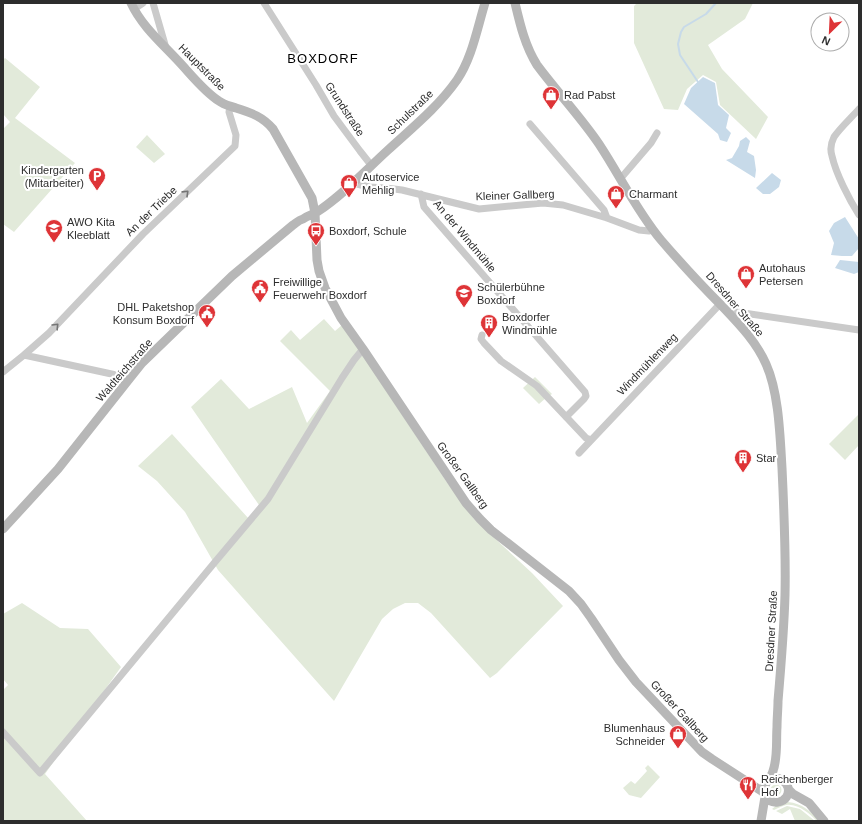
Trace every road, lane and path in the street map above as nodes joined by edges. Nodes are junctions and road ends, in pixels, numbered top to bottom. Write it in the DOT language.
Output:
graph roads {
  1 [pos="143,3"];
  2 [pos="153,3"];
  3 [pos="264,3"];
  4 [pos="485,3"];
  5 [pos="515,3"];
  6 [pos="132,6"];
  7 [pos="166,48"];
  8 [pos="230,106"];
  9 [pos="859,109"];
  10 [pos="530,124"];
  11 [pos="657,133"];
  12 [pos="372,165"];
  13 [pos="621,178"];
  14 [pos="353,183"];
  15 [pos="421,194"];
  16 [pos="316,213"];
  17 [pos="859,215"];
  18 [pos="607,218"];
  19 [pos="653,229"];
  20 [pos="720,304"];
  21 [pos="730,314"];
  22 [pos="859,330"];
  23 [pos="482,335"];
  24 [pos="363,349"];
  25 [pos="25,354"];
  26 [pos="3,372"];
  27 [pos="130,378"];
  28 [pos="566,417"];
  29 [pos="591,440"];
  30 [pos="579,453"];
  31 [pos="3,528"];
  32 [pos="3,732"];
  33 [pos="776,746"];
  34 [pos="783,780"];
  35 [pos="766,788"];
  36 [pos="788,790"];
  37 [pos="785,799"];
  38 [pos="776,803"];
  39 [pos="817,811"];
  40 [pos="762,821"];
  41 [pos="824,821"];
  1 -- 6 [label="street"];
  2 -- 7 [label="street"];
  3 -- 12 [label="street, Grundstraße"];
  4 -- 12 [label="street, Schulstraße"];
  5 -- 13 [label="street, Dresdner Straße"];
  6 -- 7 [label="street, Hauptstraße"];
  7 -- 8 [label="street, Hauptstraße"];
  8 -- 16 [label="street, Hauptstraße"];
  25 -- 8 [label="street, An der Triebe, one-way"];
  9 -- 17 [label="street"];
  10 -- 18 [label="street"];
  11 -- 13 [label="street"];
  12 -- 14 [label="street, Schulstraße"];
  13 -- 19 [label="street, Dresdner Straße"];
  14 -- 15 [label="street, Kleiner Gallberg"];
  14 -- 16 [label="street, Schulstraße"];
  15 -- 18 [label="street, Kleiner Gallberg"];
  15 -- 28 [label="street, An der Windmühle"];
  16 -- 24 [label="street, Großer Gallberg"];
  16 -- 27 [label="street, Waldteichstraße"];
  18 -- 19 [label="street, Kleiner Gallberg"];
  19 -- 20 [label="street, Dresdner Straße"];
  20 -- 21 [label="street, Dresdner Straße"];
  20 -- 29 [label="street, Windmühlenweg"];
  21 -- 22 [label="street"];
  21 -- 33 [label="street, Dresdner Straße"];
  23 -- 28 [label="street"];
  24 -- 32 [label="street"];
  24 -- 35 [label="street, Großer Gallberg"];
  25 -- 26 [label="street, An der Triebe"];
  25 -- 27 [label="street"];
  27 -- 31 [label="street, Waldteichstraße"];
  28 -- 29 [label="street"];
  29 -- 30 [label="street, Windmühlenweg"];
  33 -- 34 [label="street, Dresdner Straße"];
  33 -- 35 [label="street, Dresdner Straße"];
  34 -- 35 [label="street"];
  34 -- 36 [label="street"];
  35 -- 38 [label="street"];
  35 -- 40 [label="street, Dresdner Straße"];
  36 -- 37 [label="street"];
  36 -- 39 [label="street"];
  37 -- 38 [label="street"];
  37 -- 39 [label="street"];
  38 -- 40 [label="street, Dresdner Straße"];
  39 -- 41 [label="street"];
}
